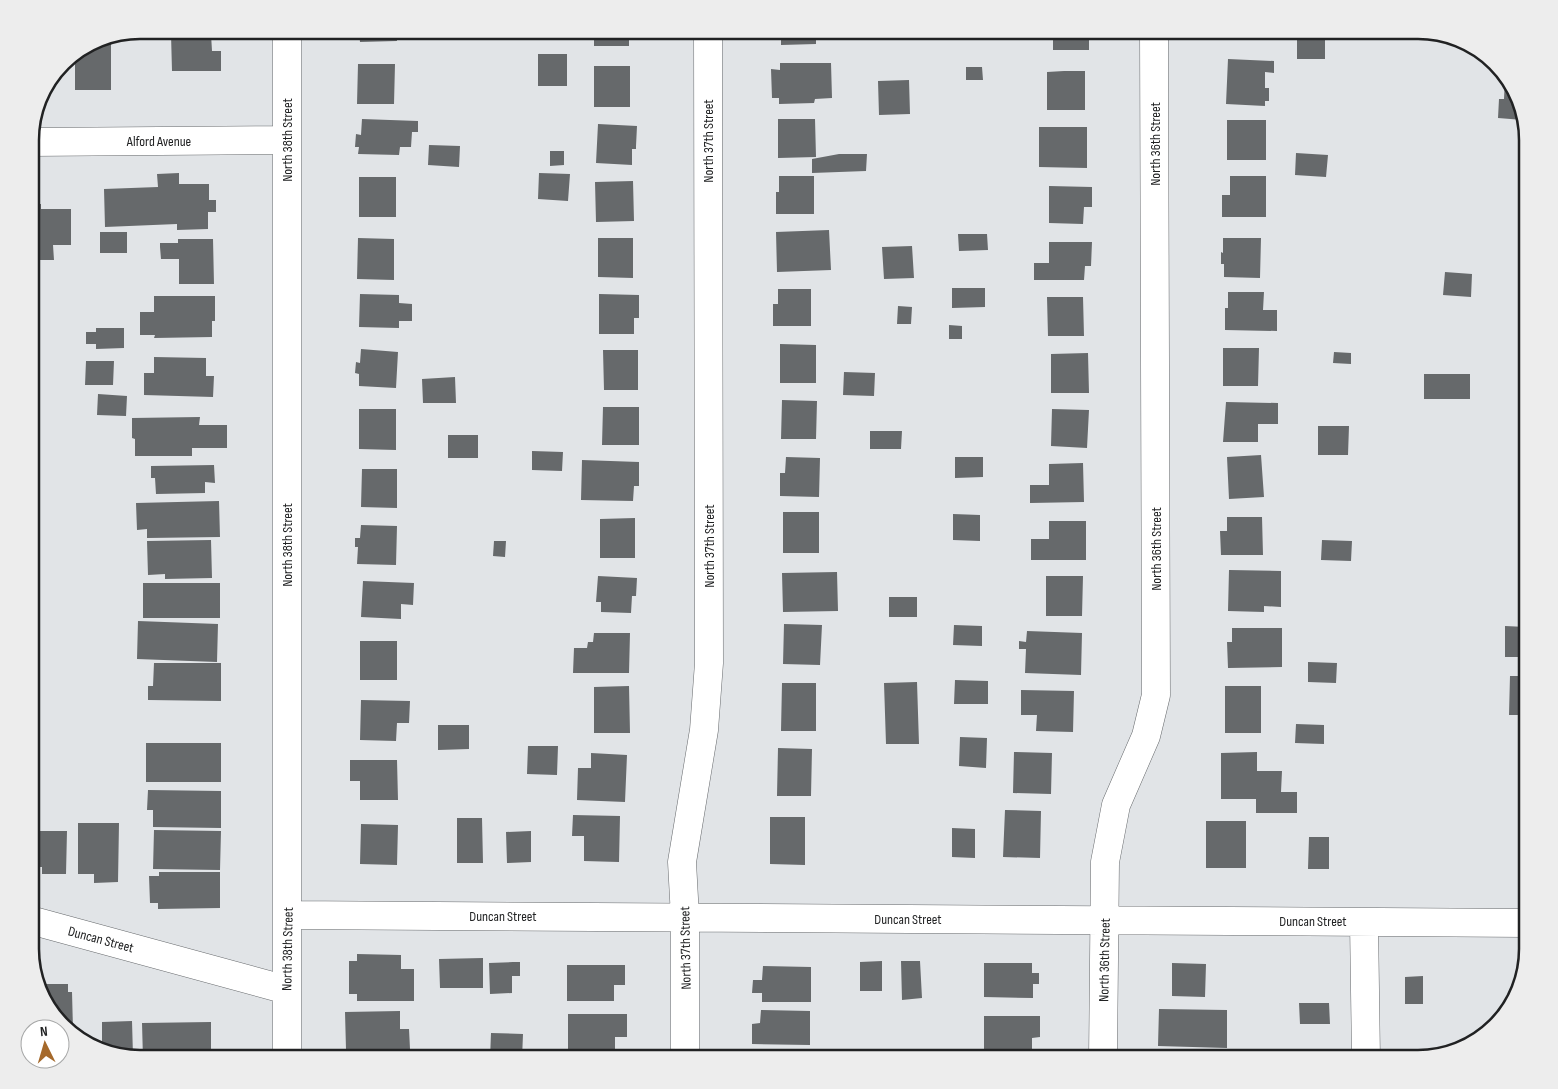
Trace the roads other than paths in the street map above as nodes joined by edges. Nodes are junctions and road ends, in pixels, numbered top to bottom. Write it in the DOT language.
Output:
graph roads {
  1 [pos="287,39"];
  2 [pos="708,39"];
  3 [pos="1154,39"];
  4 [pos="287,140"];
  5 [pos="39,142"];
  6 [pos="288,915"];
  7 [pos="685,917"];
  8 [pos="1104,920"];
  9 [pos="39,922"];
  10 [pos="1364,922"];
  11 [pos="1519,922"];
  12 [pos="287,990"];
  13 [pos="287,1050"];
  14 [pos="685,1050"];
  15 [pos="1103,1050"];
  16 [pos="1366,1050"];
  1 -- 4 [label="street, North 38th Street"];
  2 -- 7 [label="street, North 37th Street"];
  3 -- 8 [label="street, North 36th Street"];
  4 -- 5 [label="street, Alford Avenue"];
  4 -- 6 [label="street, North 38th Street"];
  6 -- 7 [label="street, Duncan Street"];
  6 -- 12 [label="street, North 38th Street"];
  7 -- 8 [label="street, Duncan Street"];
  7 -- 14 [label="street, North 37th Street"];
  8 -- 10 [label="street, Duncan Street"];
  8 -- 15 [label="street, North 36th Street"];
  9 -- 12 [label="street, Duncan Street"];
  10 -- 11 [label="street, Duncan Street"];
  10 -- 16 [label="street"];
  12 -- 13 [label="street, North 38th Street"];
}
